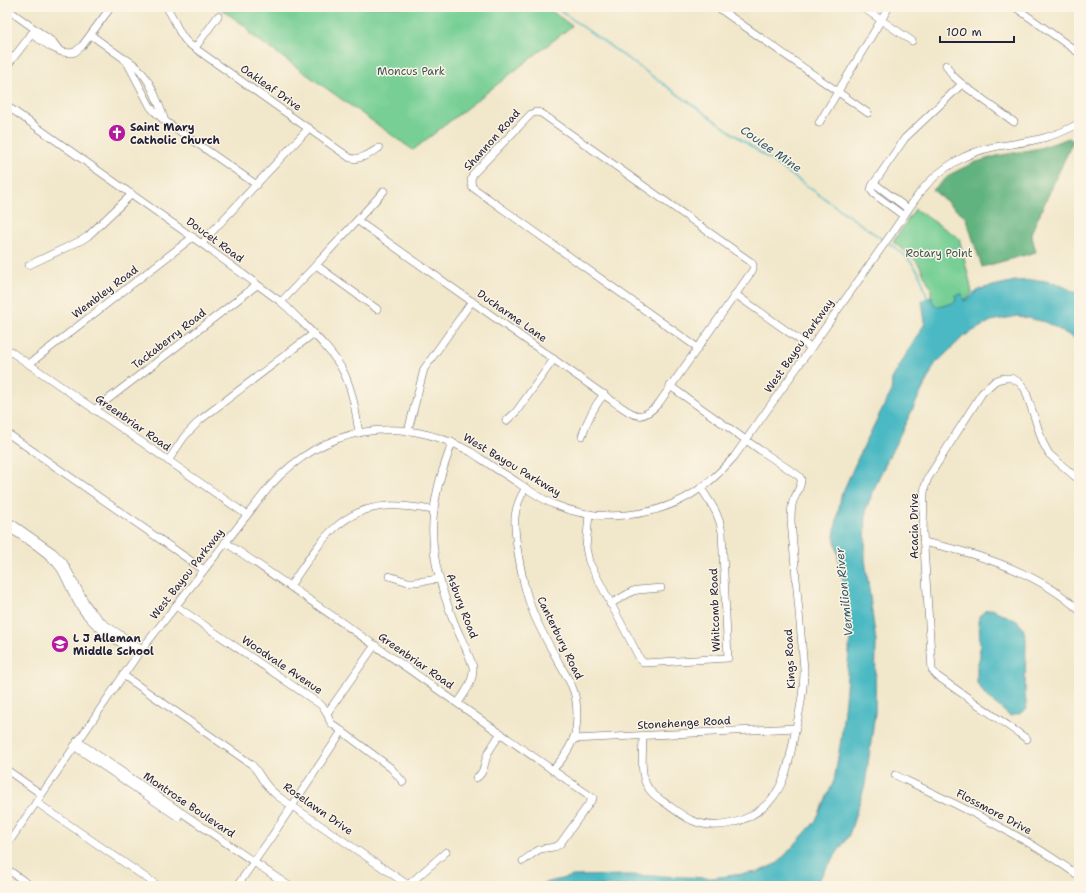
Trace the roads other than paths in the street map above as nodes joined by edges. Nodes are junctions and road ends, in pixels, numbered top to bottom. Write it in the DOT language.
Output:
graph roads {
  1 [pos="111,7"];
  2 [pos="166,7"];
  3 [pos="717,7"];
  4 [pos="862,7"];
  5 [pos="889,7"];
  6 [pos="1015,7"];
  7 [pos="7,10"];
  8 [pos="218,16"];
  9 [pos="880,20"];
  10 [pos="33,32"];
  11 [pos="91,35"];
  12 [pos="912,41"];
  13 [pos="195,48"];
  14 [pos="1079,53"];
  15 [pos="946,64"];
  16 [pos="7,66"];
  17 [pos="962,84"];
  18 [pos="838,92"];
  19 [pos="7,106"];
  20 [pos="868,112"];
  21 [pos="1014,122"];
  22 [pos="819,123"];
  23 [pos="1079,123"];
  24 [pos="309,128"];
  25 [pos="379,148"];
  26 [pos="257,184"];
  27 [pos="873,186"];
  28 [pos="384,191"];
  29 [pos="132,194"];
  30 [pos="908,208"];
  31 [pos="904,216"];
  32 [pos="358,221"];
  33 [pos="193,237"];
  34 [pos="202,244"];
  35 [pos="29,265"];
  36 [pos="316,265"];
  37 [pos="257,285"];
  38 [pos="735,294"];
  39 [pos="472,301"];
  40 [pos="281,302"];
  41 [pos="377,309"];
  42 [pos="313,334"];
  43 [pos="698,348"];
  44 [pos="811,348"];
  45 [pos="7,349"];
  46 [pos="554,359"];
  47 [pos="29,364"];
  48 [pos="670,386"];
  49 [pos="604,394"];
  50 [pos="655,407"];
  51 [pos="94,410"];
  52 [pos="506,421"];
  53 [pos="408,431"];
  54 [pos="7,433"];
  55 [pos="359,433"];
  56 [pos="582,436"];
  57 [pos="747,440"];
  58 [pos="452,442"];
  59 [pos="168,461"];
  60 [pos="1079,480"];
  61 [pos="701,488"];
  62 [pos="525,489"];
  63 [pos="434,510"];
  64 [pos="589,514"];
  65 [pos="247,516"];
  66 [pos="7,522"];
  67 [pos="226,542"];
  68 [pos="924,542"];
  69 [pos="204,570"];
  70 [pos="389,576"];
  71 [pos="439,579"];
  72 [pos="290,586"];
  73 [pos="661,588"];
  74 [pos="610,604"];
  75 [pos="176,606"];
  76 [pos="1079,610"];
  77 [pos="375,645"];
  78 [pos="140,652"];
  79 [pos="123,676"];
  80 [pos="458,703"];
  81 [pos="328,712"];
  82 [pos="796,728"];
  83 [pos="342,731"];
  84 [pos="501,733"];
  85 [pos="643,736"];
  86 [pos="574,739"];
  87 [pos="1027,739"];
  88 [pos="76,743"];
  89 [pos="7,770"];
  90 [pos="552,770"];
  91 [pos="895,774"];
  92 [pos="476,778"];
  93 [pos="403,782"];
  94 [pos="41,794"];
  95 [pos="36,802"];
  96 [pos="292,806"];
  97 [pos="7,845"];
  98 [pos="446,852"];
  99 [pos="524,861"];
  100 [pos="252,864"];
  101 [pos="7,869"];
  102 [pos="1079,876"];
  103 [pos="31,886"];
  104 [pos="158,886"];
  105 [pos="237,886"];
  106 [pos="280,886"];
  107 [pos="289,886"];
  108 [pos="408,886"];
  1 -- 11 [label="street"];
  2 -- 13 [label="street, Oakleaf Drive"];
  3 -- 18 [label="street"];
  4 -- 9 [label="street"];
  5 -- 9 [label="street"];
  6 -- 14 [label="street"];
  7 -- 10 [label="street"];
  8 -- 13 [label="street"];
  9 -- 12 [label="street"];
  9 -- 18 [label="street"];
  10 -- 11 [label="street"];
  10 -- 16 [label="street"];
  11 -- 26 [label="street"];
  13 -- 24 [label="street, Oakleaf Drive"];
  15 -- 17 [label="street"];
  17 -- 21 [label="street"];
  17 -- 27 [label="street"];
  18 -- 20 [label="street"];
  18 -- 22 [label="street"];
  19 -- 29 [label="street, Doucet Road"];
  23 -- 30 [label="street, West Bayou Parkway"];
  24 -- 25 [label="street, Oakleaf Drive"];
  24 -- 26 [label="street"];
  26 -- 34 [label="street"];
  27 -- 30 [label="street"];
  27 -- 31 [label="street"];
  28 -- 32 [label="street"];
  29 -- 33 [label="street, Doucet Road"];
  29 -- 35 [label="street"];
  30 -- 31 [label="street, West Bayou Parkway"];
  31 -- 44 [label="street, West Bayou Parkway"];
  32 -- 36 [label="street"];
  32 -- 39 [label="street, Ducharme Lane"];
  33 -- 34 [label="street, Doucet Road"];
  33 -- 47 [label="street, Wembley Road"];
  34 -- 37 [label="street, Doucet Road"];
  36 -- 40 [label="street"];
  36 -- 41 [label="street"];
  37 -- 40 [label="street, Doucet Road"];
  37 -- 51 [label="street, Tackaberry Road"];
  38 -- 43 [label="street, Shannon Road"];
  38 -- 43 [label="street, Shannon Road"];
  38 -- 44 [label="street"];
  39 -- 46 [label="street, Ducharme Lane"];
  39 -- 53 [label="street"];
  40 -- 42 [label="street, Doucet Road"];
  42 -- 55 [label="street, Doucet Road"];
  42 -- 59 [label="street"];
  43 -- 48 [label="street, Shannon Road"];
  44 -- 57 [label="street, West Bayou Parkway"];
  45 -- 47 [label="street, Greenbriar Road"];
  46 -- 49 [label="street, Ducharme Lane"];
  46 -- 52 [label="street"];
  47 -- 51 [label="street, Greenbriar Road"];
  48 -- 50 [label="street, Shannon Road"];
  48 -- 57 [label="street, Kings Road"];
  49 -- 50 [label="street, Ducharme Lane"];
  49 -- 56 [label="street"];
  51 -- 59 [label="street, Greenbriar Road"];
  53 -- 55 [label="street, West Bayou Parkway"];
  53 -- 58 [label="street, West Bayou Parkway"];
  54 -- 69 [label="street"];
  55 -- 65 [label="street, West Bayou Parkway"];
  57 -- 61 [label="street, West Bayou Parkway"];
  57 -- 82 [label="street, Kings Road"];
  58 -- 62 [label="street, West Bayou Parkway"];
  58 -- 63 [label="street, Asbury Road"];
  59 -- 65 [label="street, Greenbriar Road"];
  60 -- 68 [label="street, Acacia Drive"];
  61 -- 64 [label="street, West Bayou Parkway"];
  61 -- 74 [label="street, Whitcomb Road"];
  62 -- 64 [label="street, West Bayou Parkway"];
  62 -- 86 [label="street, Canterbury Road"];
  63 -- 71 [label="street, Asbury Road"];
  63 -- 72 [label="street"];
  64 -- 74 [label="street, Whitcomb Road"];
  65 -- 67 [label="street, West Bayou Parkway"];
  66 -- 78 [label="street"];
  67 -- 69 [label="street, West Bayou Parkway"];
  67 -- 72 [label="street, Greenbriar Road"];
  68 -- 76 [label="street"];
  68 -- 87 [label="street, Acacia Drive"];
  69 -- 75 [label="street, West Bayou Parkway"];
  70 -- 71 [label="street"];
  71 -- 80 [label="street, Asbury Road"];
  72 -- 77 [label="street, Greenbriar Road"];
  73 -- 74 [label="street"];
  75 -- 78 [label="street, West Bayou Parkway"];
  75 -- 81 [label="street, Woodvale Avenue"];
  77 -- 80 [label="street, Greenbriar Road"];
  77 -- 81 [label="street"];
  78 -- 79 [label="street, West Bayou Parkway"];
  79 -- 88 [label="street, West Bayou Parkway"];
  79 -- 96 [label="street, Roselawn Drive"];
  80 -- 84 [label="street, Greenbriar Road"];
  81 -- 83 [label="street, Woodvale Avenue"];
  82 -- 85 [label="street, Stonehenge Road"];
  82 -- 85 [label="street, Kings Road"];
  83 -- 93 [label="street, Woodvale Avenue"];
  83 -- 96 [label="street"];
  84 -- 90 [label="street, Greenbriar Road"];
  84 -- 92 [label="street"];
  85 -- 86 [label="street, Stonehenge Road"];
  86 -- 90 [label="street, Canterbury Road"];
  88 -- 94 [label="street, West Bayou Parkway"];
  88 -- 100 [label="street, Montrose Boulevard"];
  89 -- 94 [label="street"];
  90 -- 99 [label="street, Greenbriar Road"];
  91 -- 102 [label="street, Flossmore Drive"];
  94 -- 95 [label="street, West Bayou Parkway"];
  95 -- 97 [label="street, West Bayou Parkway"];
  95 -- 104 [label="street"];
  96 -- 100 [label="street"];
  96 -- 108 [label="street, Roselawn Drive"];
  98 -- 108 [label="street"];
  100 -- 105 [label="street"];
  100 -- 106 [label="street, Montrose Boulevard"];
  100 -- 107 [label="street, Montrose Boulevard"];
  101 -- 103 [label="street"];
}
